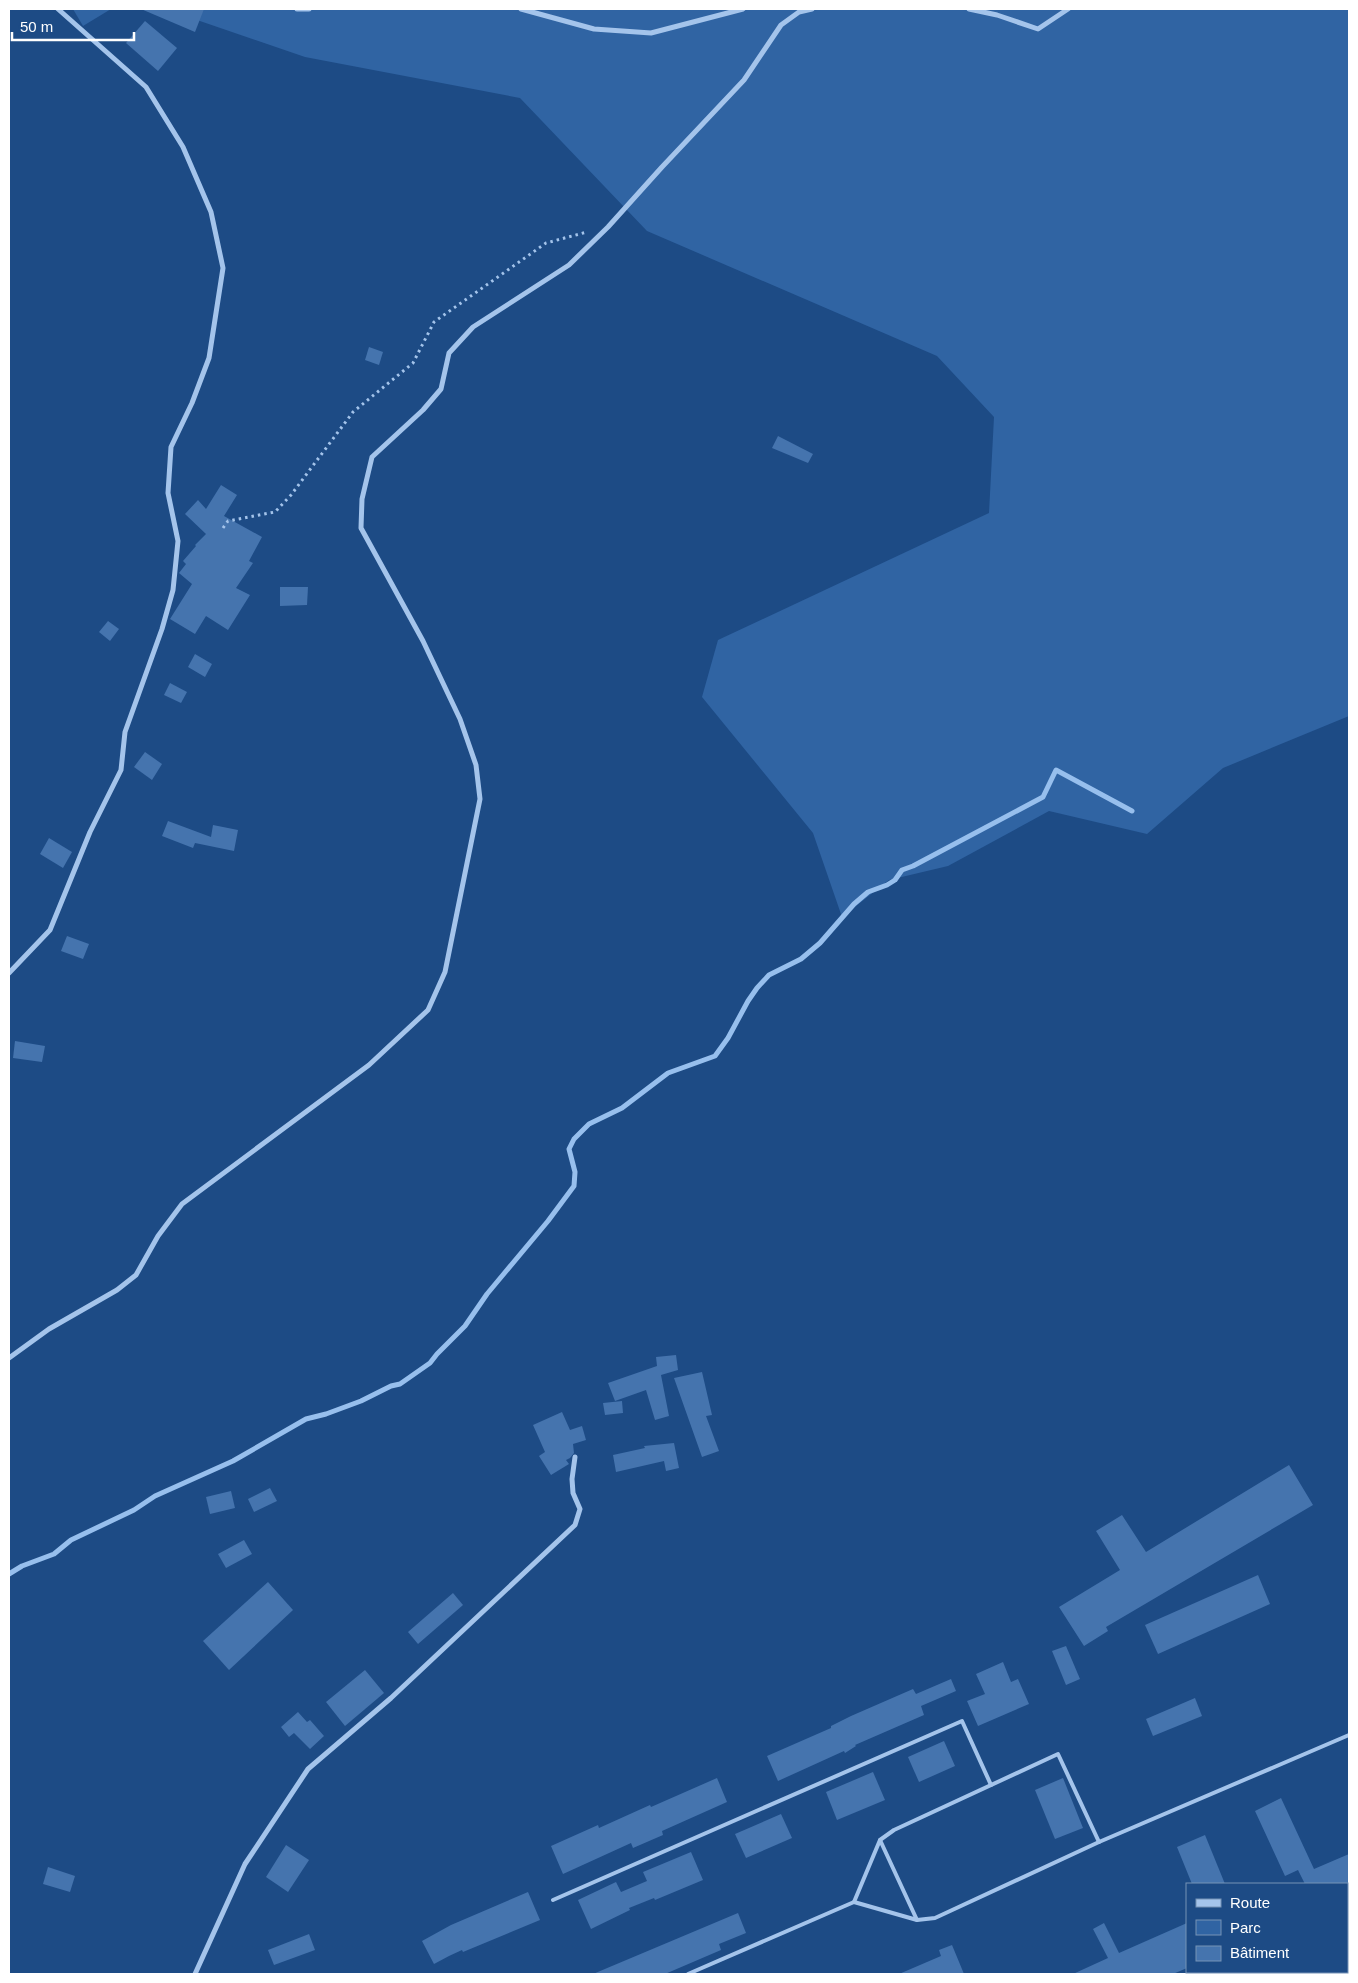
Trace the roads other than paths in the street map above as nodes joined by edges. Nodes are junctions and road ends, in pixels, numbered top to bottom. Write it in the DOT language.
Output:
graph roads {
  1 [pos="58,9"];
  2 [pos="297,9"];
  3 [pos="309,9"];
  4 [pos="521,9"];
  5 [pos="743,9"];
  6 [pos="812,9"];
  7 [pos="969,9"];
  8 [pos="1068,9"];
  9 [pos="9,973"];
  10 [pos="9,1358"];
  11 [pos="575,1457"];
  12 [pos="1349,1735"];
  13 [pos="991,1785"];
  14 [pos="880,1840"];
  15 [pos="1099,1842"];
  16 [pos="553,1900"];
  17 [pos="854,1902"];
  18 [pos="917,1920"];
  19 [pos="195,1974"];
  20 [pos="688,1974"];
  1 -- 9 [label="street"];
  2 -- 3 [label="street"];
  4 -- 5 [label="street"];
  6 -- 10 [label="street"];
  7 -- 8 [label="street"];
  11 -- 19 [label="street"];
  12 -- 15 [label="lane"];
  13 -- 14 [label="lane"];
  13 -- 15 [label="lane"];
  13 -- 16 [label="lane"];
  14 -- 17 [label="lane"];
  14 -- 18 [label="lane"];
  15 -- 18 [label="lane"];
  17 -- 18 [label="lane"];
  17 -- 20 [label="lane"];
}
